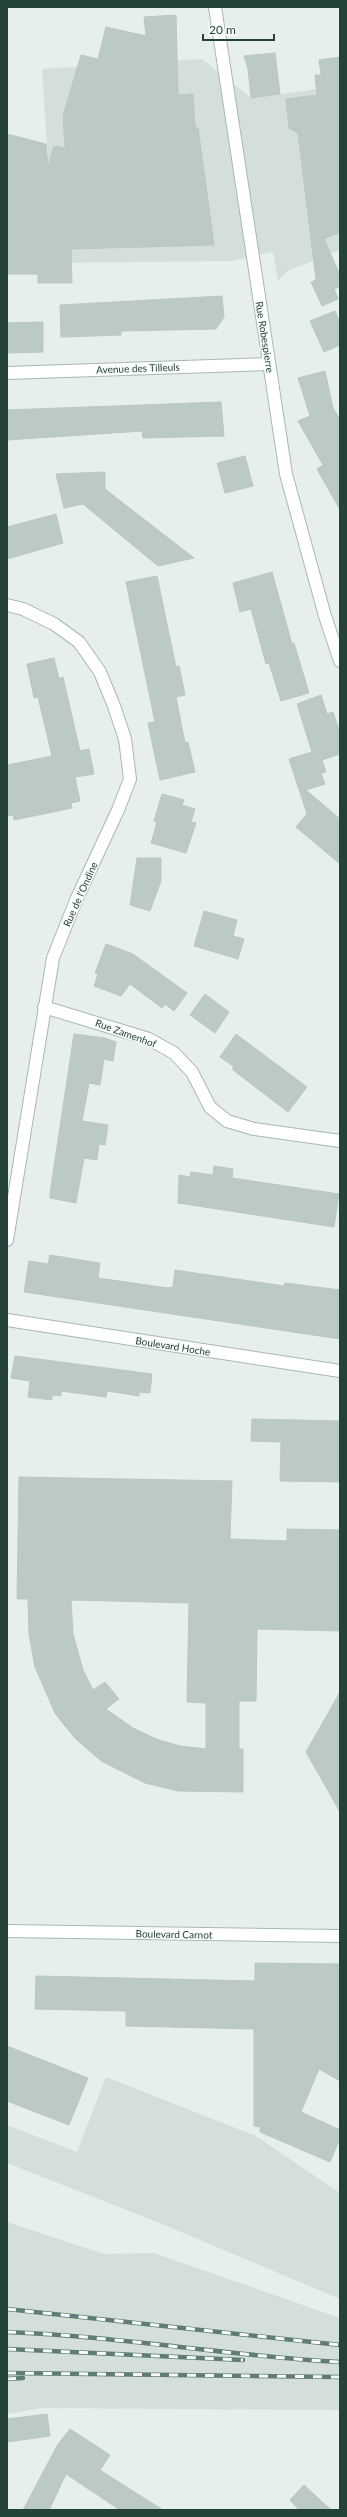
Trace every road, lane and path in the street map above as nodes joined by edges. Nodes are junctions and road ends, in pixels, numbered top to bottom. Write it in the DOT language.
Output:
graph roads {
  1 [pos="215,7"];
  2 [pos="269,364"];
  3 [pos="7,373"];
  4 [pos="7,606"];
  5 [pos="340,661"];
  6 [pos="44,1007"];
  7 [pos="340,1141"];
  8 [pos="7,1240"];
  9 [pos="7,1320"];
  10 [pos="340,1371"];
  11 [pos="7,1931"];
  12 [pos="340,1936"];
  1 -- 2 [label="street, Rue Robespierre"];
  2 -- 3 [label="street, Avenue des Tilleuls"];
  2 -- 5 [label="street, Rue Robespierre"];
  4 -- 6 [label="street, Rue de l'Ondine"];
  6 -- 7 [label="street, Rue Zamenhof"];
  6 -- 8 [label="street, Rue de l'Ondine"];
  9 -- 10 [label="street, Boulevard Hoche"];
  11 -- 12 [label="street, Boulevard Carnot"];
}
